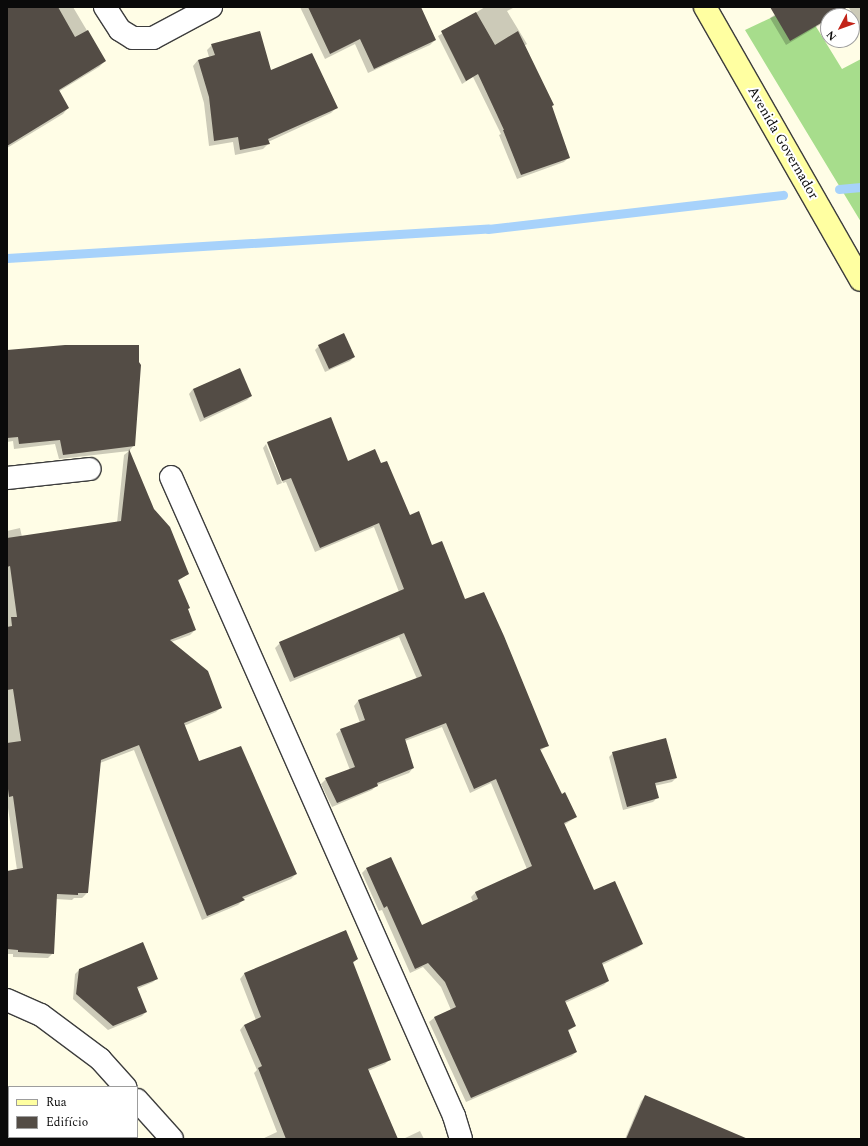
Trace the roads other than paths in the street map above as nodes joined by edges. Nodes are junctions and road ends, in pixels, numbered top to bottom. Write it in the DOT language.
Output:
graph roads {
  1 [pos="105,7"];
  2 [pos="211,7"];
  3 [pos="705,7"];
  4 [pos="861,280"];
  5 [pos="90,469"];
  6 [pos="170,477"];
  7 [pos="7,478"];
  8 [pos="7,1000"];
  9 [pos="125,1086"];
  10 [pos="138,1101"];
  11 [pos="172,1139"];
  12 [pos="462,1139"];
  1 -- 2 [label="street"];
  3 -- 4 [label="street, Avenida Governador"];
  5 -- 7 [label="street"];
  6 -- 12 [label="street"];
  8 -- 9 [label="street"];
  10 -- 11 [label="street"];
}
